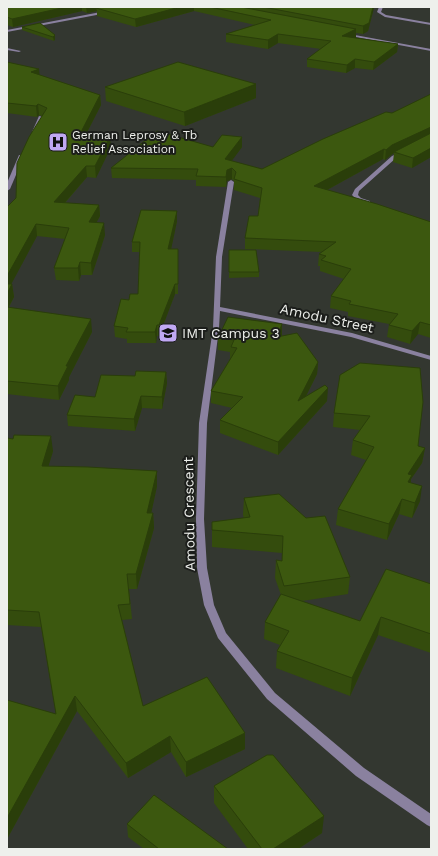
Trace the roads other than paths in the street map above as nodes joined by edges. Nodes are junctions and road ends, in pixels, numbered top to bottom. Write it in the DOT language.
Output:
graph roads {
  1 [pos="381,7"];
  2 [pos="112,11"];
  3 [pos="431,24"];
  4 [pos="7,31"];
  5 [pos="340,33"];
  6 [pos="7,49"];
  7 [pos="431,50"];
  8 [pos="19,51"];
  9 [pos="41,118"];
  10 [pos="31,137"];
  11 [pos="413,148"];
  12 [pos="25,150"];
  13 [pos="8,170"];
  14 [pos="13,175"];
  15 [pos="231,182"];
  16 [pos="7,188"];
  17 [pos="375,205"];
  18 [pos="217,308"];
  19 [pos="431,358"];
  20 [pos="431,821"];
  1 -- 3 [label="street"];
  2 -- 4 [label="street"];
  5 -- 7 [label="street"];
  6 -- 8 [label="street"];
  9 -- 10 [label="street"];
  11 -- 17 [label="street"];
  12 -- 14 [label="street"];
  13 -- 14 [label="street"];
  14 -- 16 [label="street"];
  15 -- 18 [label="street, Amodu Crescent"];
  18 -- 19 [label="street, Amodu Street"];
  18 -- 20 [label="street, Amodu Crescent"];
}
